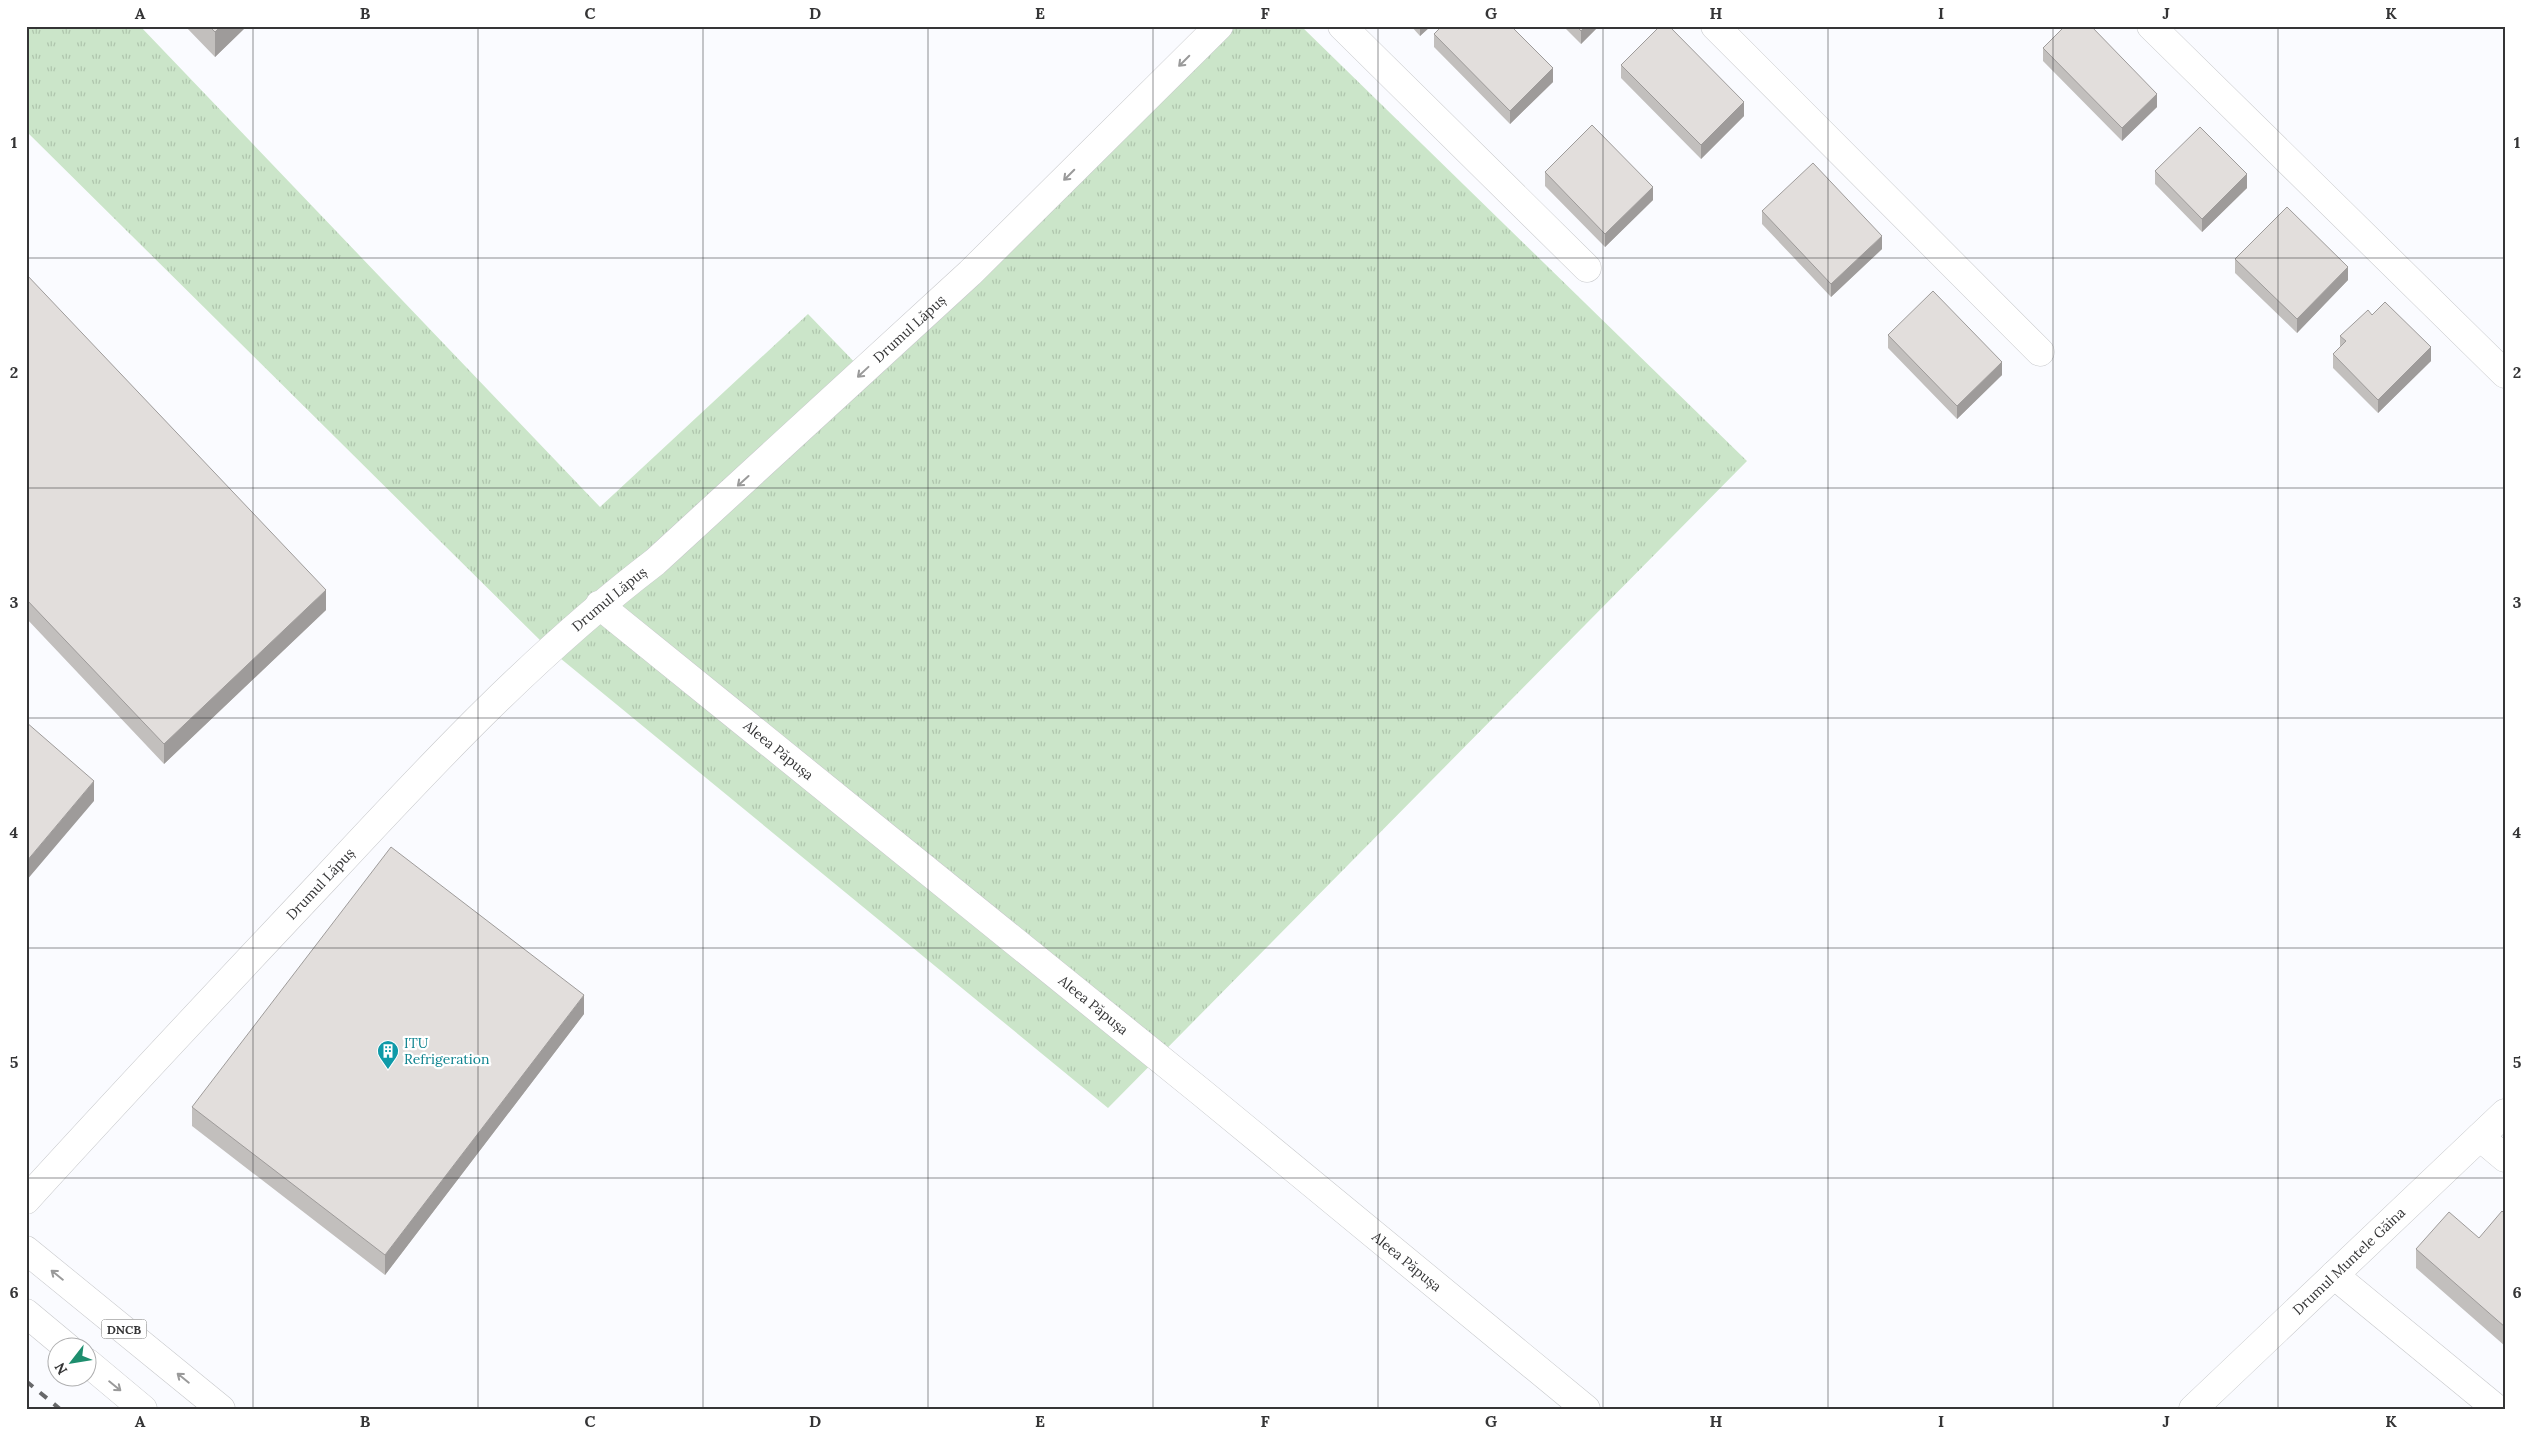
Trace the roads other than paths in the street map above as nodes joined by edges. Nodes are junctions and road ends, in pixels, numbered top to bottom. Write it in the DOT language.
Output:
graph roads {
  1 [pos="1219,26"];
  2 [pos="1342,26"];
  3 [pos="1715,26"];
  4 [pos="2151,26"];
  5 [pos="1587,268"];
  6 [pos="2040,352"];
  7 [pos="2505,374"];
  8 [pos="599,605"];
  9 [pos="2505,1113"];
  10 [pos="2480,1137"];
  11 [pos="2505,1158"];
  12 [pos="26,1200"];
  13 [pos="26,1250"];
  14 [pos="2334,1275"];
  15 [pos="26,1313"];
  16 [pos="56,1338"];
  17 [pos="98,1371"];
  18 [pos="143,1409"];
  19 [pos="221,1409"];
  20 [pos="1586,1409"];
  21 [pos="2193,1409"];
  22 [pos="2497,1409"];
  1 -- 8 [label="street, Drumul Lăpuș, one-way"];
  2 -- 5 [label="street"];
  3 -- 6 [label="street"];
  4 -- 7 [label="street"];
  8 -- 12 [label="street, Drumul Lăpuș"];
  8 -- 20 [label="street, Aleea Păpușa"];
  9 -- 10 [label="street, Drumul Muntele Găina"];
  10 -- 11 [label="street"];
  10 -- 14 [label="street, Drumul Muntele Găina"];
  19 -- 13 [label="street, DNCB, one-way"];
  14 -- 21 [label="street, Drumul Muntele Găina"];
  14 -- 22 [label="street"];
  15 -- 16 [label="street"];
  17 -- 18 [label="street, one-way"];
}
